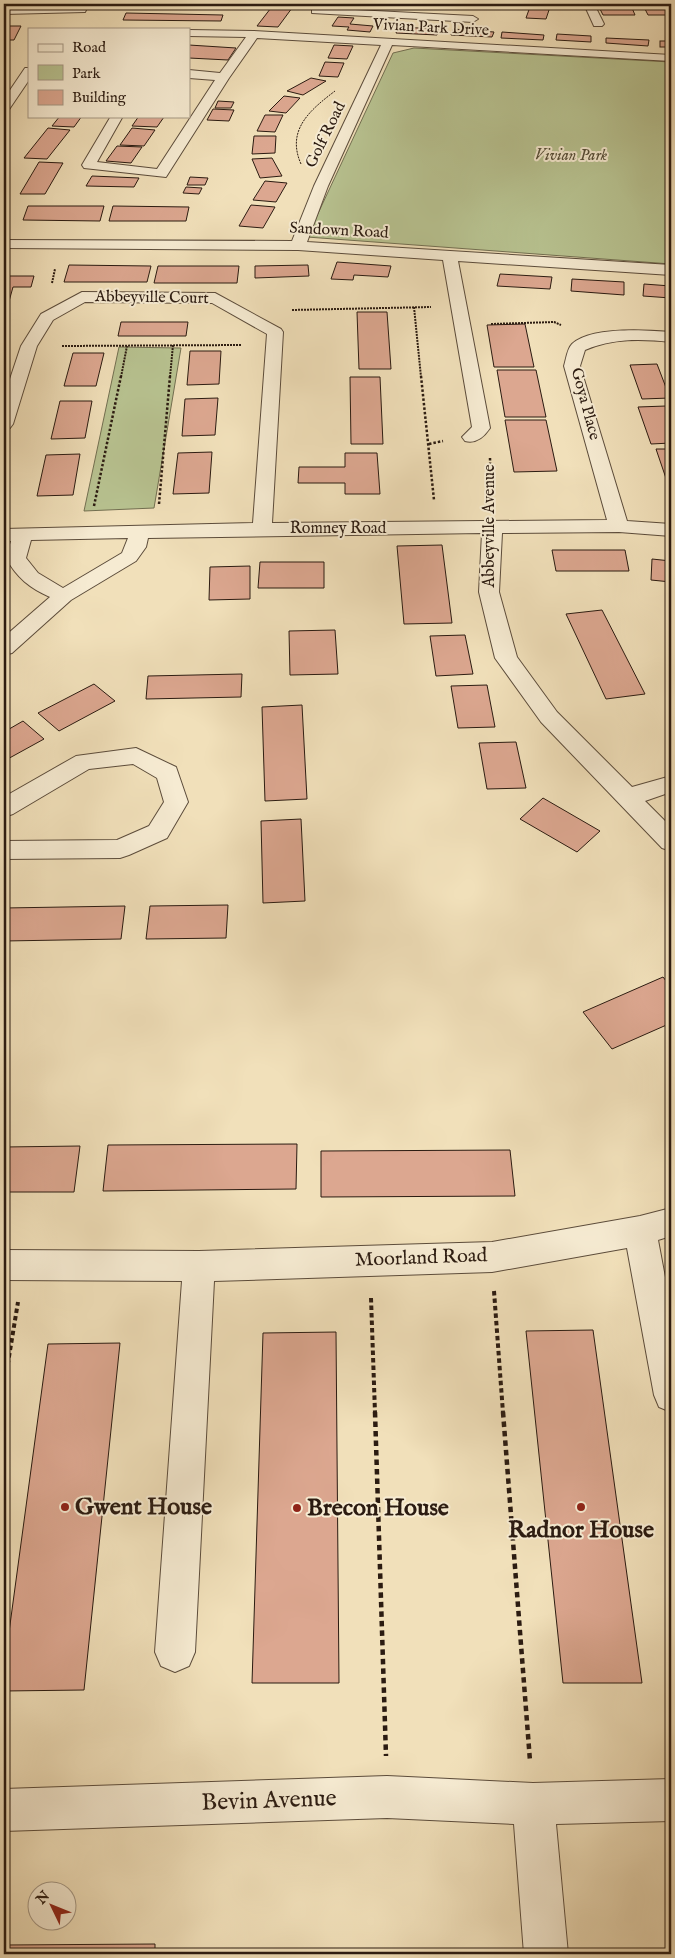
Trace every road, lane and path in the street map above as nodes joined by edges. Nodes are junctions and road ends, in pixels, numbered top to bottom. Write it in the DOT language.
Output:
graph roads {
  1 [pos="589,4"];
  2 [pos="82,7"];
  3 [pos="4,11"];
  4 [pos="313,14"];
  5 [pos="473,19"];
  6 [pos="67,24"];
  7 [pos="598,24"];
  8 [pos="190,32"];
  9 [pos="254,34"];
  10 [pos="298,37"];
  11 [pos="388,42"];
  12 [pos="671,58"];
  13 [pos="192,68"];
  14 [pos="28,72"];
  15 [pos="223,77"];
  16 [pos="4,108"];
  17 [pos="116,118"];
  18 [pos="4,244"];
  19 [pos="60,244"];
  20 [pos="298,246"];
  21 [pos="449,254"];
  22 [pos="671,270"];
  23 [pos="64,307"];
  24 [pos="414,307"];
  25 [pos="459,307"];
  26 [pos="250,318"];
  27 [pos="462,324"];
  28 [pos="671,337"];
  29 [pos="596,338"];
  30 [pos="274,345"];
  31 [pos="29,346"];
  32 [pos="127,346"];
  33 [pos="173,346"];
  34 [pos="4,424"];
  35 [pos="471,437"];
  36 [pos="619,526"];
  37 [pos="435,528"];
  38 [pos="492,528"];
  39 [pos="262,529"];
  40 [pos="671,530"];
  41 [pos="148,532"];
  42 [pos="89,533"];
  43 [pos="13,535"];
  44 [pos="64,596"];
  45 [pos="4,648"];
  46 [pos="671,784"];
  47 [pos="629,797"];
  48 [pos="4,808"];
  49 [pos="671,842"];
  50 [pos="4,850"];
  51 [pos="671,1222"];
  52 [pos="640,1231"];
  53 [pos="492,1257"];
  54 [pos="370,1259"];
  55 [pos="14,1265"];
  56 [pos="199,1266"];
  57 [pos="4,1387"];
  58 [pos="671,1395"];
  59 [pos="175,1652"];
  60 [pos="387,1797"];
  61 [pos="671,1800"];
  62 [pos="533,1804"];
  63 [pos="4,1810"];
  64 [pos="546,1954"];
  1 -- 7 [label="street"];
  2 -- 3 [label="street"];
  2 -- 6 [label="street"];
  4 -- 5 [label="street"];
  4 -- 10 [label="street"];
  8 -- 9 [label="street, Vivian Park Drive"];
  9 -- 10 [label="street, Vivian Park Drive"];
  9 -- 15 [label="street"];
  10 -- 11 [label="street, Vivian Park Drive"];
  11 -- 12 [label="street, Vivian Park Drive"];
  11 -- 20 [label="street, Golf Road"];
  13 -- 15 [label="street"];
  14 -- 16 [label="street"];
  15 -- 17 [label="street"];
  18 -- 19 [label="street, Sandown Road"];
  19 -- 20 [label="street, Sandown Road"];
  19 -- 23 [label="path"];
  20 -- 21 [label="street, Sandown Road"];
  21 -- 22 [label="street, Sandown Road"];
  21 -- 25 [label="street, Abbeyville Avenue"];
  23 -- 26 [label="street, Abbeyville Court"];
  23 -- 31 [label="street, Abbeyville Court"];
  24 -- 25 [label="path"];
  24 -- 26 [label="path"];
  24 -- 37 [label="path"];
  25 -- 27 [label="street, Abbeyville Avenue"];
  26 -- 30 [label="street, Abbeyville Court"];
  27 -- 29 [label="path"];
  27 -- 35 [label="street, Abbeyville Avenue"];
  28 -- 29 [label="street, Goya Place"];
  29 -- 36 [label="street, Goya Place"];
  30 -- 33 [label="path"];
  30 -- 39 [label="street"];
  31 -- 32 [label="path"];
  31 -- 34 [label="street, Abbeyville Court"];
  32 -- 33 [label="path"];
  32 -- 42 [label="path"];
  33 -- 41 [label="path"];
  35 -- 38 [label="path, Abbeyville Avenue"];
  36 -- 38 [label="street, Romney Road"];
  36 -- 40 [label="street, Romney Road"];
  37 -- 38 [label="street, Romney Road"];
  37 -- 39 [label="street, Romney Road"];
  38 -- 47 [label="street, Abbeyville Avenue"];
  39 -- 41 [label="street, Romney Road"];
  41 -- 42 [label="street, Romney Road"];
  41 -- 44 [label="street"];
  42 -- 43 [label="street, Romney Road"];
  43 -- 44 [label="street"];
  44 -- 45 [label="street"];
  46 -- 47 [label="street"];
  47 -- 49 [label="street, Abbeyville Avenue"];
  48 -- 50 [label="street"];
  51 -- 52 [label="street, Moorland Road"];
  52 -- 53 [label="street, Moorland Road"];
  52 -- 58 [label="street"];
  53 -- 54 [label="street, Moorland Road"];
  53 -- 62 [label="path"];
  54 -- 56 [label="street, Moorland Road"];
  54 -- 60 [label="path"];
  55 -- 56 [label="street, Moorland Road"];
  55 -- 57 [label="path"];
  56 -- 59 [label="street"];
  60 -- 62 [label="street, Bevin Avenue"];
  60 -- 63 [label="street, Bevin Avenue"];
  61 -- 62 [label="street, Bevin Avenue"];
  62 -- 64 [label="street"];
}
